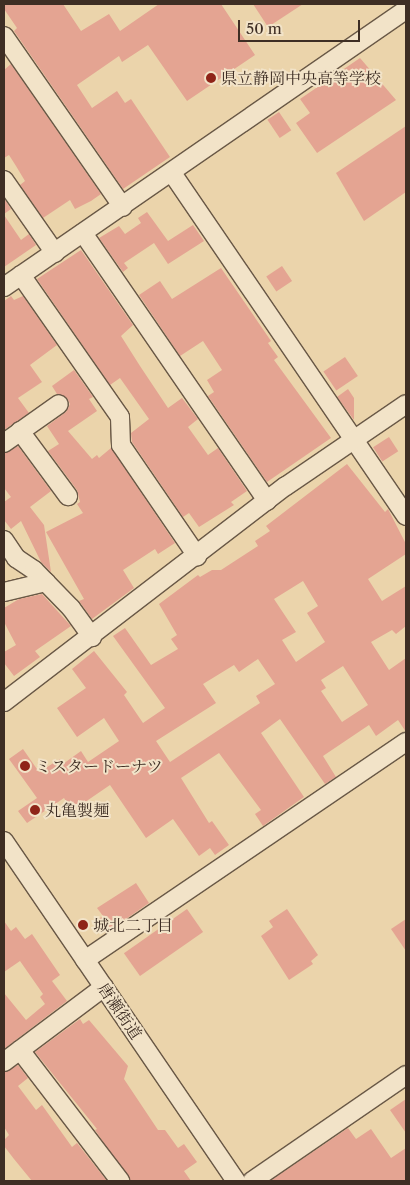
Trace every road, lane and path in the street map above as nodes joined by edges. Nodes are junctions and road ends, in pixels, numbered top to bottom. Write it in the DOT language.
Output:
graph roads {
  1 [pos="406,10"];
  2 [pos="4,36"];
  3 [pos="172,173"];
  4 [pos="4,180"];
  5 [pos="123,207"];
  6 [pos="83,233"];
  7 [pos="55,253"];
  8 [pos="21,276"];
  9 [pos="4,287"];
  10 [pos="59,404"];
  11 [pos="406,404"];
  12 [pos="20,431"];
  13 [pos="354,440"];
  14 [pos="4,443"];
  15 [pos="68,496"];
  16 [pos="267,501"];
  17 [pos="406,516"];
  18 [pos="4,540"];
  19 [pos="197,556"];
  20 [pos="46,582"];
  21 [pos="4,592"];
  22 [pos="92,637"];
  23 [pos="4,702"];
  24 [pos="406,742"];
  25 [pos="4,841"];
  26 [pos="86,960"];
  27 [pos="104,987"];
  28 [pos="20,1050"];
  29 [pos="4,1062"];
  30 [pos="406,1075"];
  31 [pos="120,1181"];
  32 [pos="236,1181"];
  33 [pos="252,1181"];
  1 -- 3 [label="street"];
  2 -- 5 [label="street"];
  3 -- 5 [label="street"];
  3 -- 13 [label="street"];
  4 -- 7 [label="street"];
  5 -- 6 [label="street"];
  6 -- 7 [label="street"];
  6 -- 16 [label="street"];
  7 -- 8 [label="street"];
  8 -- 9 [label="street"];
  8 -- 19 [label="street"];
  10 -- 12 [label="street"];
  11 -- 13 [label="street"];
  12 -- 14 [label="street"];
  12 -- 15 [label="street"];
  13 -- 16 [label="street"];
  13 -- 17 [label="street"];
  16 -- 19 [label="street"];
  18 -- 20 [label="street"];
  19 -- 22 [label="street"];
  20 -- 21 [label="street"];
  20 -- 22 [label="street"];
  22 -- 23 [label="street"];
  24 -- 26 [label="street"];
  25 -- 26 [label="street, 唐瀬街道"];
  26 -- 27 [label="street, 唐瀬街道"];
  27 -- 28 [label="street"];
  27 -- 32 [label="street, 唐瀬街道"];
  28 -- 29 [label="street"];
  28 -- 31 [label="street"];
  30 -- 33 [label="street"];
}
